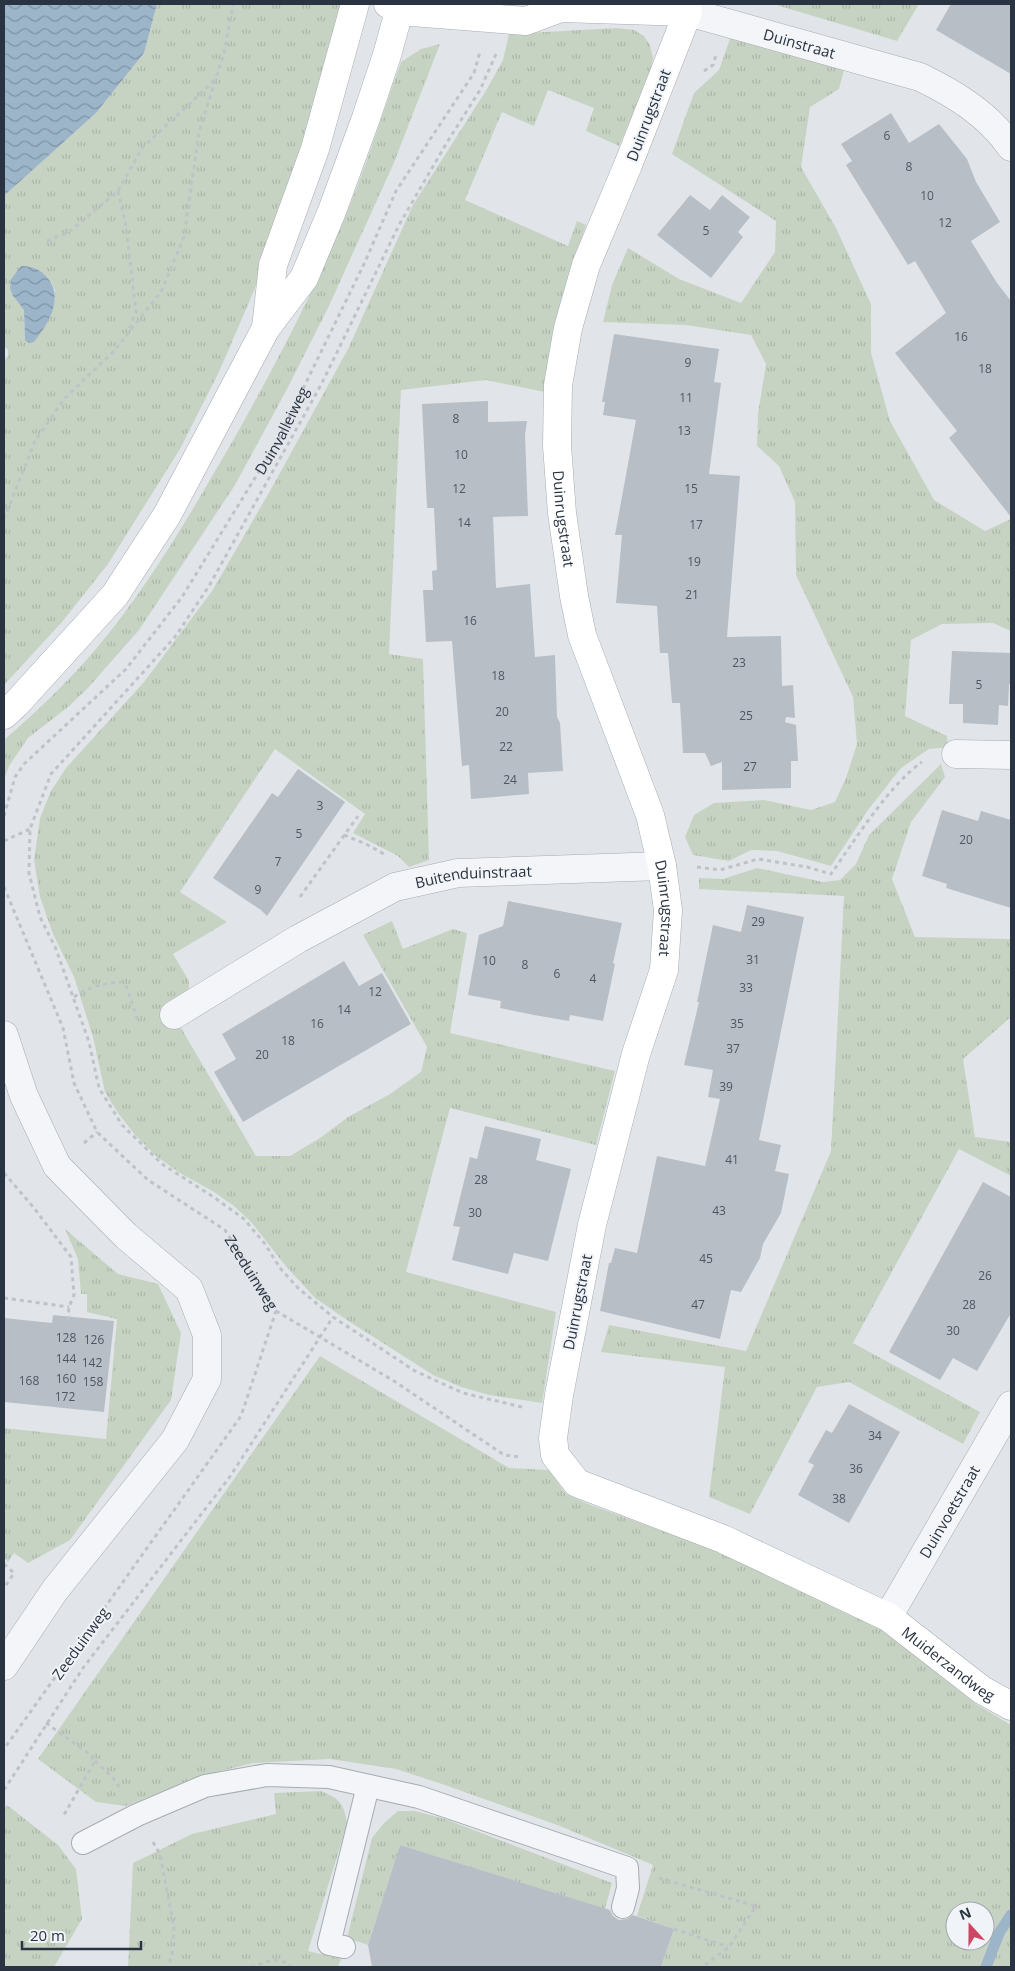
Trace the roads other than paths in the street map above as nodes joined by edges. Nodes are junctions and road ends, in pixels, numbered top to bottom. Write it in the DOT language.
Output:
graph roads {
  1 [pos="355,4"];
  2 [pos="396,6"];
  3 [pos="557,6"];
  4 [pos="689,8"];
  5 [pos="1011,147"];
  6 [pos="266,328"];
  7 [pos="4,715"];
  8 [pos="956,754"];
  9 [pos="1011,755"];
  10 [pos="662,866"];
  11 [pos="174,1015"];
  12 [pos="4,1034"];
  13 [pos="1011,1405"];
  14 [pos="888,1617"];
  15 [pos="4,1666"];
  16 [pos="1011,1706"];
  17 [pos="368,1786"];
  18 [pos="83,1843"];
  19 [pos="623,1908"];
  20 [pos="337,1946"];
  1 -- 6 [label="street"];
  2 -- 3 [label="street, Duinstraat"];
  2 -- 6 [label="street"];
  3 -- 4 [label="street, Duinstraat"];
  4 -- 5 [label="street, Duinstraat"];
  4 -- 10 [label="street, Duinrugstraat"];
  6 -- 7 [label="street"];
  8 -- 9 [label="street"];
  10 -- 11 [label="street, Buitenduinstraat"];
  10 -- 14 [label="street, Duinrugstraat"];
  12 -- 15 [label="street"];
  13 -- 14 [label="street, Duinvoetstraat"];
  14 -- 16 [label="street, Muiderzandweg"];
  17 -- 18 [label="lane"];
  17 -- 19 [label="lane"];
  17 -- 20 [label="lane"];
}
